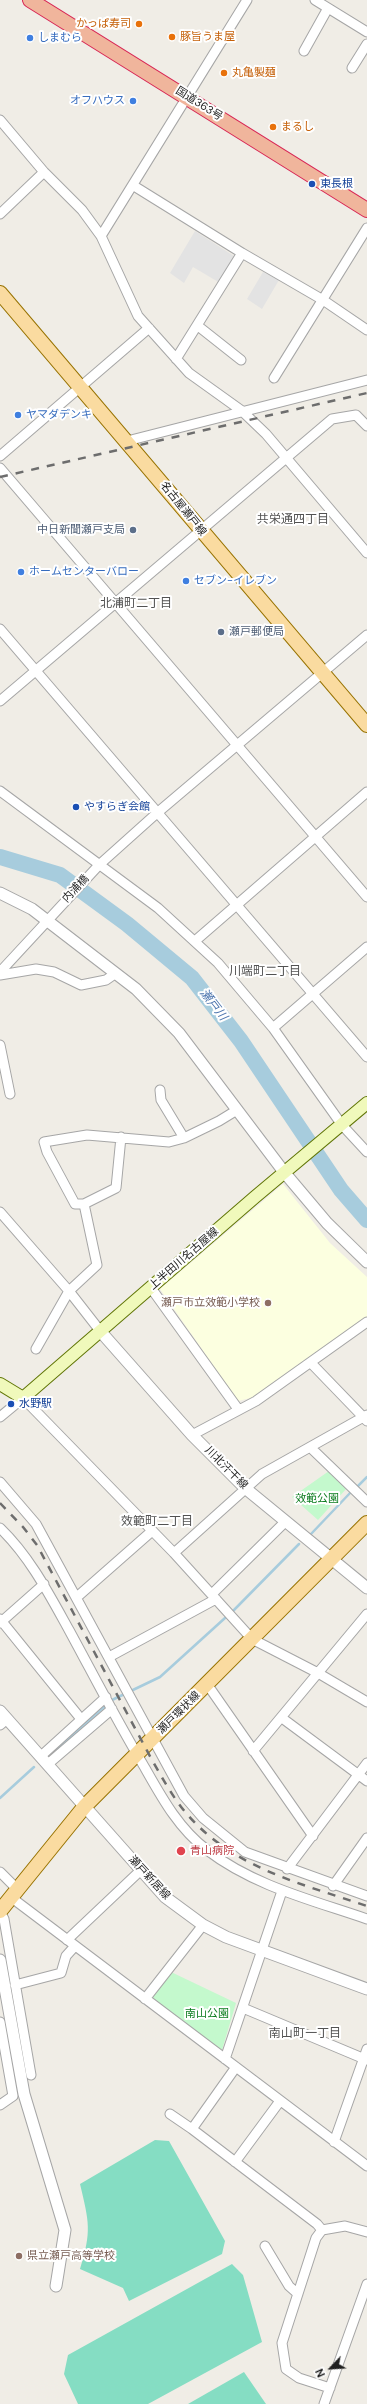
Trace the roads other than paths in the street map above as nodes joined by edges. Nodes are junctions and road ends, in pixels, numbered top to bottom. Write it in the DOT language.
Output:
graph roads {
  1 [pos="30,0"];
  2 [pos="247,0"];
  3 [pos="315,0"];
  4 [pos="328,8"];
  5 [pos="367,32"];
  6 [pos="367,44"];
  7 [pos="304,51"];
  8 [pos="352,68"];
  9 [pos="186,96"];
  10 [pos="0,120"];
  11 [pos="44,172"];
  12 [pos="134,186"];
  13 [pos="367,210"];
  14 [pos="0,214"];
  15 [pos="367,228"];
  16 [pos="101,236"];
  17 [pos="242,253"];
  18 [pos="0,293"];
  19 [pos="323,300"];
  20 [pos="198,326"];
  21 [pos="149,328"];
  22 [pos="367,330"];
  23 [pos="176,359"];
  24 [pos="241,360"];
  25 [pos="274,378"];
  26 [pos="367,380"];
  27 [pos="79,389"];
  28 [pos="242,411"];
  29 [pos="367,426"];
  30 [pos="127,441"];
  31 [pos="0,456"];
  32 [pos="286,459"];
  33 [pos="0,468"];
  34 [pos="201,531"];
  35 [pos="367,553"];
  36 [pos="115,604"];
  37 [pos="0,629"];
  38 [pos="367,635"];
  39 [pos="36,670"];
  40 [pos="322,673"];
  41 [pos="0,701"];
  42 [pos="367,725"];
  43 [pos="237,746"];
  44 [pos="0,791"];
  45 [pos="367,792"];
  46 [pos="157,813"];
  47 [pos="315,837"];
  48 [pos="96,868"];
  49 [pos="0,893"];
  50 [pos="367,897"];
  51 [pos="236,905"];
  52 [pos="47,921"];
  53 [pos="195,941"];
  54 [pos="367,947"];
  55 [pos="0,973"];
  56 [pos="116,973"];
  57 [pos="313,993"];
  58 [pos="273,1028"];
  59 [pos="0,1045"];
  60 [pos="367,1057"];
  61 [pos="160,1090"];
  62 [pos="10,1094"];
  63 [pos="367,1103"];
  64 [pos="237,1110"];
  65 [pos="342,1125"];
  66 [pos="121,1137"];
  67 [pos="184,1138"];
  68 [pos="367,1152"];
  69 [pos="284,1172"];
  70 [pos="84,1204"];
  71 [pos="0,1212"];
  72 [pos="367,1262"];
  73 [pos="151,1288"];
  74 [pos="69,1291"];
  75 [pos="367,1322"];
  76 [pos="101,1332"];
  77 [pos="36,1349"];
  78 [pos="311,1363"];
  79 [pos="0,1384"];
  80 [pos="23,1398"];
  81 [pos="238,1409"];
  82 [pos="0,1417"];
  83 [pos="366,1417"];
  84 [pos="192,1435"];
  85 [pos="311,1448"];
  86 [pos="0,1482"];
  87 [pos="245,1488"];
  88 [pos="367,1502"];
  89 [pos="285,1522"];
  90 [pos="367,1523"];
  91 [pos="0,1528"];
  92 [pos="152,1531"];
  93 [pos="174,1553"];
  94 [pos="331,1558"];
  95 [pos="44,1584"];
  96 [pos="367,1588"];
  97 [pos="77,1597"];
  98 [pos="214,1597"];
  99 [pos="367,1614"];
  100 [pos="1,1621"];
  101 [pos="252,1639"];
  102 [pos="109,1657"];
  103 [pos="318,1673"];
  104 [pos="207,1684"];
  105 [pos="367,1702"];
  106 [pos="109,1703"];
  107 [pos="2,1718"];
  108 [pos="282,1718"];
  109 [pos="81,1719"];
  110 [pos="152,1739"];
  111 [pos="253,1751"];
  112 [pos="137,1755"];
  113 [pos="44,1760"];
  114 [pos="367,1763"];
  115 [pos="359,1774"];
  116 [pos="367,1781"];
  117 [pos="85,1806"];
  118 [pos="313,1836"];
  119 [pos="367,1838"];
  120 [pos="287,1869"];
  121 [pos="141,1870"];
  122 [pos="0,1872"];
  123 [pos="333,1886"];
  124 [pos="282,1891"];
  125 [pos="15,1894"];
  126 [pos="367,1896"];
  127 [pos="0,1912"];
  128 [pos="367,1919"];
  129 [pos="203,1925"];
  130 [pos="67,1940"];
  131 [pos="75,1946"];
  132 [pos="261,1952"];
  133 [pos="0,1960"];
  134 [pos="15,1985"];
  135 [pos="367,1989"];
  136 [pos="145,1999"];
  137 [pos="243,2008"];
  138 [pos="0,2022"];
  139 [pos="367,2049"];
  140 [pos="225,2059"];
  141 [pos="365,2059"];
  142 [pos="236,2067"];
  143 [pos="31,2075"];
  144 [pos="280,2101"];
  145 [pos="0,2105"];
  146 [pos="170,2114"];
  147 [pos="192,2129"];
  148 [pos="334,2142"];
  149 [pos="235,2162"];
  150 [pos="367,2166"];
  151 [pos="322,2230"];
  152 [pos="367,2232"];
  153 [pos="265,2246"];
  154 [pos="367,2284"];
  155 [pos="56,2286"];
  156 [pos="298,2294"];
  157 [pos="330,2388"];
  158 [pos="324,2404"];
  1 -- 9 [label="highway, 国道363号"];
  2 -- 9 [label="street"];
  3 -- 4 [label="street"];
  4 -- 5 [label="street"];
  4 -- 7 [label="street"];
  6 -- 8 [label="street"];
  9 -- 12 [label="street"];
  9 -- 13 [label="highway, 国道363号"];
  10 -- 11 [label="street"];
  11 -- 14 [label="street"];
  11 -- 16 [label="street"];
  12 -- 16 [label="street"];
  12 -- 17 [label="street"];
  15 -- 19 [label="street"];
  16 -- 21 [label="street"];
  17 -- 19 [label="street"];
  17 -- 20 [label="street"];
  18 -- 27 [label="main road, 名古屋瀬戸線"];
  19 -- 22 [label="street"];
  19 -- 25 [label="street"];
  20 -- 23 [label="street"];
  20 -- 24 [label="street"];
  21 -- 23 [label="street"];
  21 -- 27 [label="street"];
  23 -- 28 [label="street"];
  26 -- 28 [label="street"];
  27 -- 30 [label="main road, 名古屋瀬戸線"];
  27 -- 31 [label="street"];
  28 -- 30 [label="street"];
  28 -- 32 [label="street"];
  29 -- 32 [label="street"];
  30 -- 34 [label="main road, 名古屋瀬戸線"];
  32 -- 34 [label="street"];
  32 -- 35 [label="street"];
  33 -- 36 [label="street"];
  34 -- 36 [label="street"];
  34 -- 40 [label="main road, 名古屋瀬戸線"];
  36 -- 39 [label="street"];
  36 -- 43 [label="street"];
  37 -- 39 [label="street"];
  38 -- 40 [label="street, 内浦橋"];
  39 -- 41 [label="street"];
  39 -- 46 [label="street"];
  40 -- 42 [label="main road, 名古屋瀬戸線"];
  40 -- 43 [label="street, 内浦橋"];
  43 -- 46 [label="street, 内浦橋"];
  43 -- 47 [label="street"];
  44 -- 48 [label="street"];
  45 -- 47 [label="street"];
  46 -- 48 [label="street, 内浦橋"];
  46 -- 51 [label="street"];
  47 -- 50 [label="street"];
  47 -- 51 [label="street"];
  48 -- 52 [label="street, 内浦橋"];
  48 -- 53 [label="street"];
  49 -- 52 [label="street"];
  51 -- 53 [label="street"];
  51 -- 57 [label="street"];
  52 -- 55 [label="street, 内浦橋"];
  52 -- 56 [label="street"];
  53 -- 58 [label="street"];
  54 -- 57 [label="street"];
  55 -- 56 [label="street"];
  56 -- 64 [label="street"];
  57 -- 58 [label="street"];
  57 -- 60 [label="street"];
  58 -- 65 [label="street"];
  59 -- 62 [label="street"];
  61 -- 67 [label="street"];
  63 -- 65 [label="main road, 上半田川名古屋線"];
  64 -- 67 [label="street"];
  64 -- 69 [label="street"];
  65 -- 68 [label="street"];
  65 -- 69 [label="main road, 上半田川名古屋線"];
  66 -- 67 [label="street"];
  66 -- 70 [label="street"];
  66 -- 70 [label="street"];
  69 -- 72 [label="street"];
  69 -- 73 [label="main road, 上半田川名古屋線"];
  70 -- 74 [label="street"];
  71 -- 74 [label="street"];
  73 -- 76 [label="main road, 上半田川名古屋線"];
  73 -- 81 [label="street"];
  74 -- 76 [label="street"];
  74 -- 77 [label="street"];
  75 -- 78 [label="street"];
  76 -- 80 [label="main road, 上半田川名古屋線"];
  76 -- 84 [label="street, 川北汗干線"];
  78 -- 81 [label="street"];
  78 -- 83 [label="street"];
  79 -- 80 [label="main road"];
  80 -- 82 [label="street"];
  80 -- 92 [label="street"];
  81 -- 84 [label="street"];
  83 -- 85 [label="street"];
  84 -- 87 [label="street, 川北汗干線"];
  85 -- 87 [label="street"];
  85 -- 88 [label="street"];
  86 -- 97 [label="street"];
  87 -- 89 [label="street, 川北汗干線"];
  87 -- 93 [label="street"];
  89 -- 94 [label="street, 川北汗干線"];
  89 -- 98 [label="street"];
  90 -- 94 [label="main road, 瀬戸環状線"];
  91 -- 95 [label="street"];
  92 -- 93 [label="street"];
  92 -- 97 [label="street"];
  93 -- 98 [label="street"];
  94 -- 96 [label="street, 川北汗干線"];
  94 -- 101 [label="main road, 瀬戸環状線"];
  95 -- 100 [label="street"];
  95 -- 106 [label="street"];
  97 -- 102 [label="street"];
  98 -- 101 [label="street"];
  98 -- 102 [label="street"];
  99 -- 103 [label="street"];
  100 -- 109 [label="street"];
  101 -- 103 [label="street"];
  101 -- 104 [label="main road, 瀬戸環状線"];
  102 -- 110 [label="street"];
  103 -- 105 [label="street"];
  103 -- 108 [label="street"];
  104 -- 110 [label="main road, 瀬戸環状線"];
  104 -- 111 [label="street"];
  106 -- 109 [label="street"];
  106 -- 112 [label="street"];
  106 -- 113 [label="street"];
  107 -- 113 [label="street, 瀬戸新居線"];
  108 -- 111 [label="street"];
  108 -- 115 [label="street"];
  109 -- 113 [label="street"];
  110 -- 112 [label="main road, 瀬戸環状線"];
  110 -- 120 [label="street"];
  111 -- 118 [label="street"];
  112 -- 117 [label="main road, 瀬戸環状線"];
  112 -- 124 [label="street"];
  113 -- 117 [label="street, 瀬戸新居線"];
  114 -- 115 [label="street"];
  115 -- 116 [label="street"];
  115 -- 118 [label="street"];
  117 -- 121 [label="street, 瀬戸新居線"];
  117 -- 125 [label="main road, 瀬戸環状線"];
  118 -- 120 [label="street"];
  119 -- 123 [label="street"];
  120 -- 123 [label="street"];
  121 -- 129 [label="street, 瀬戸新居線"];
  121 -- 130 [label="street"];
  122 -- 125 [label="street"];
  123 -- 126 [label="street"];
  124 -- 128 [label="street"];
  124 -- 132 [label="street"];
  125 -- 127 [label="main road, 瀬戸環状線"];
  125 -- 130 [label="street"];
  127 -- 134 [label="street"];
  129 -- 132 [label="street, 瀬戸新居線"];
  129 -- 136 [label="street"];
  130 -- 131 [label="street"];
  131 -- 134 [label="street"];
  131 -- 136 [label="street"];
  132 -- 135 [label="street, 瀬戸新居線"];
  132 -- 137 [label="street"];
  133 -- 155 [label="street"];
  134 -- 143 [label="street"];
  136 -- 140 [label="street"];
  137 -- 140 [label="street"];
  137 -- 141 [label="street"];
  138 -- 145 [label="street"];
  139 -- 141 [label="street"];
  140 -- 142 [label="street"];
  141 -- 148 [label="street"];
  142 -- 144 [label="street"];
  142 -- 147 [label="street"];
  144 -- 148 [label="street"];
  144 -- 149 [label="street"];
  146 -- 147 [label="street"];
  147 -- 149 [label="street"];
  148 -- 150 [label="street"];
  149 -- 151 [label="street"];
  151 -- 152 [label="street"];
  151 -- 156 [label="street"];
  153 -- 156 [label="street"];
  154 -- 157 [label="street"];
  156 -- 157 [label="street"];
  157 -- 158 [label="street"];
}
